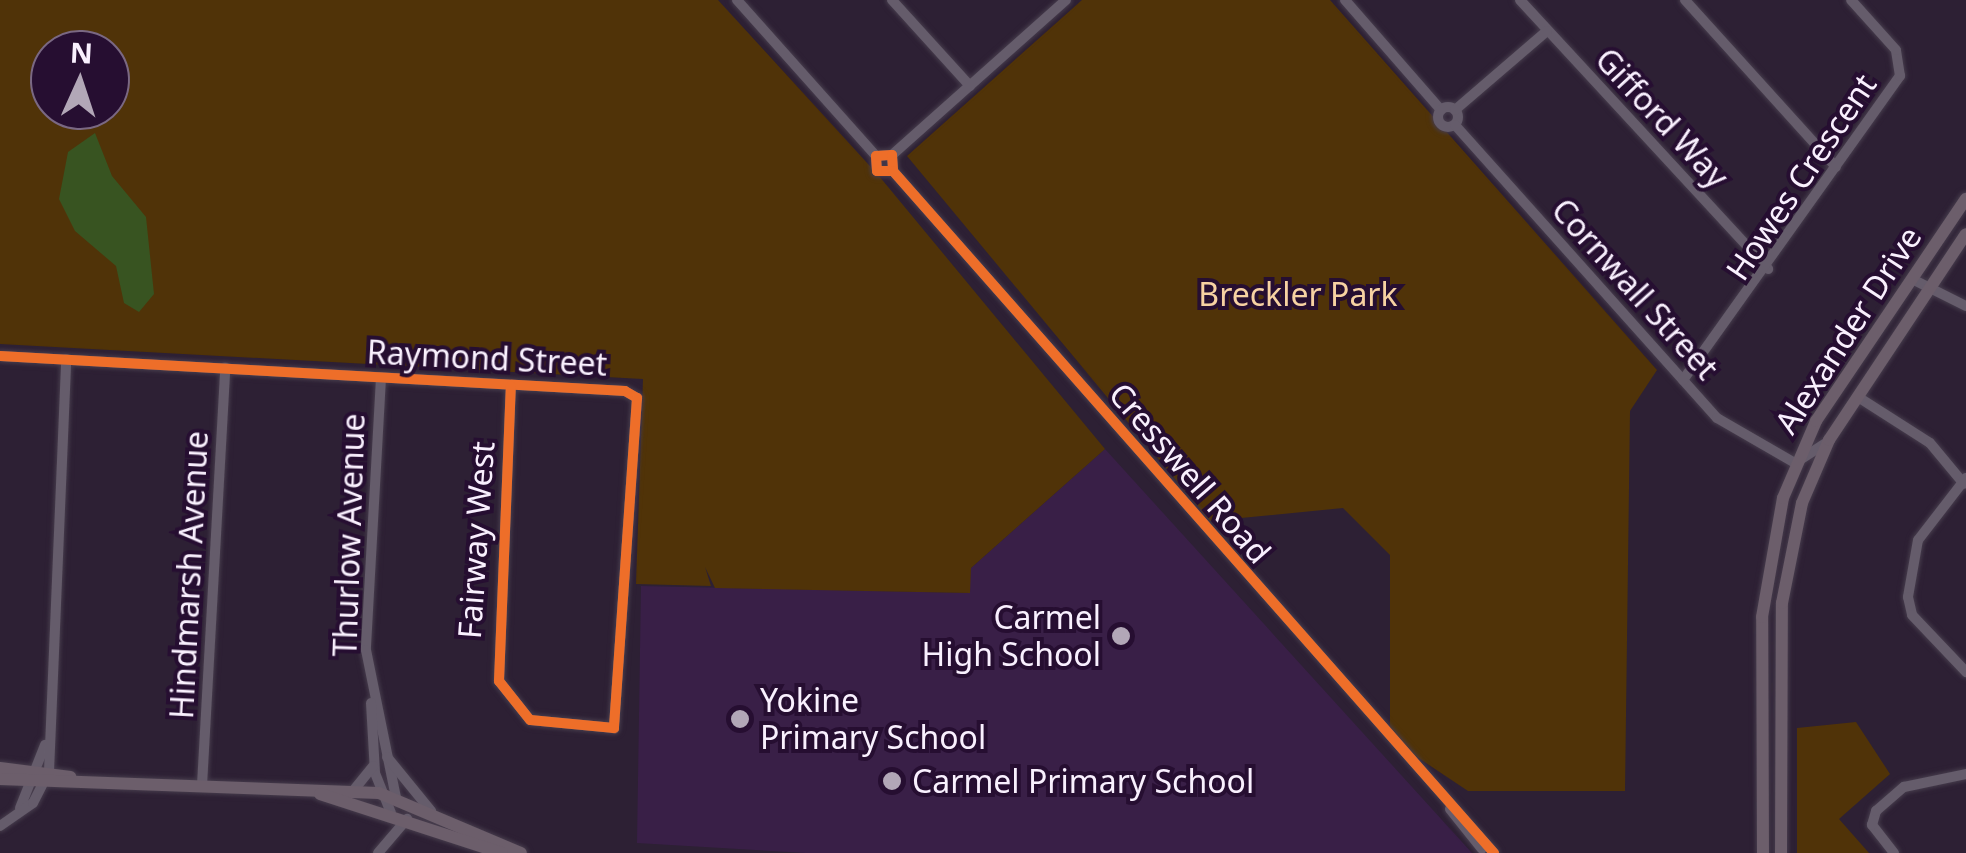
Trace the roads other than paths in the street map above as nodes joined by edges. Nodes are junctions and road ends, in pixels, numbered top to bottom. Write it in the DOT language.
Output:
graph roads {
  1 [pos="737,0"];
  2 [pos="892,0"];
  3 [pos="1066,0"];
  4 [pos="1345,0"];
  5 [pos="1520,0"];
  6 [pos="1685,0"];
  7 [pos="1851,0"];
  8 [pos="1547,30"];
  9 [pos="970,86"];
  10 [pos="1441,110"];
  11 [pos="1456,110"];
  12 [pos="1455,125"];
  13 [pos="892,155"];
  14 [pos="876,156"];
  15 [pos="1836,167"];
  16 [pos="893,172"];
  17 [pos="1966,200"];
  18 [pos="1966,234"];
  19 [pos="1768,269"];
  20 [pos="1912,279"];
  21 [pos="1929,289"];
  22 [pos="1966,306"];
  23 [pos="0,356"];
  24 [pos="66,359"];
  25 [pos="225,368"];
  26 [pos="381,378"];
  27 [pos="1683,380"];
  28 [pos="511,386"];
  29 [pos="1858,397"];
  30 [pos="1828,440"];
  31 [pos="1795,463"];
  32 [pos="1965,482"];
  33 [pos="1802,503"];
  34 [pos="1966,672"];
  35 [pos="372,695"];
  36 [pos="614,728"];
  37 [pos="387,757"];
  38 [pos="374,763"];
  39 [pos="0,768"];
  40 [pos="1966,774"];
  41 [pos="41,776"];
  42 [pos="0,779"];
  43 [pos="202,785"];
  44 [pos="312,791"];
  45 [pos="352,791"];
  46 [pos="379,793"];
  47 [pos="396,798"];
  48 [pos="1449,808"];
  49 [pos="430,812"];
  50 [pos="391,813"];
  51 [pos="410,818"];
  52 [pos="0,826"];
  53 [pos="377,848"];
  54 [pos="502,853"];
  55 [pos="521,853"];
  56 [pos="1486,853"];
  57 [pos="1494,853"];
  58 [pos="1763,853"];
  59 [pos="1781,853"];
  60 [pos="1894,853"];
  1 -- 14 [label="street, Cresswell Road"];
  2 -- 9 [label="street"];
  3 -- 9 [label="street"];
  4 -- 10 [label="street"];
  5 -- 8 [label="street, Gifford Way"];
  6 -- 15 [label="street"];
  7 -- 15 [label="street, Howes Crescent"];
  8 -- 11 [label="street"];
  8 -- 19 [label="street, Gifford Way"];
  9 -- 13 [label="street"];
  10 -- 11 [label="street"];
  10 -- 12 [label="street, Cornwall Street"];
  11 -- 12 [label="street"];
  12 -- 27 [label="street, Cornwall Street"];
  13 -- 14 [label="street"];
  13 -- 16 [label="street"];
  14 -- 16 [label="street, Cresswell Road"];
  15 -- 19 [label="street, Howes Crescent"];
  16 -- 48 [label="street, Cresswell Road"];
  17 -- 20 [label="main road, Alexander Drive"];
  18 -- 21 [label="main road, Alexander Drive"];
  19 -- 27 [label="street, Howes Crescent"];
  20 -- 21 [label="street"];
  20 -- 31 [label="main road, Alexander Drive"];
  21 -- 22 [label="street"];
  21 -- 29 [label="main road, Alexander Drive"];
  23 -- 24 [label="street, Raymond Street"];
  24 -- 25 [label="street, Raymond Street"];
  24 -- 41 [label="street"];
  25 -- 26 [label="street, Raymond Street"];
  25 -- 43 [label="street, Hindmarsh Avenue"];
  26 -- 28 [label="street, Raymond Street"];
  26 -- 35 [label="street, Thurlow Avenue"];
  27 -- 31 [label="street, Cornwall Street"];
  28 -- 36 [label="street, Fairway West"];
  28 -- 36 [label="street, Raymond Street"];
  29 -- 30 [label="main road, Alexander Drive"];
  29 -- 32 [label="street"];
  30 -- 31 [label="street"];
  30 -- 33 [label="main road, Alexander Drive"];
  31 -- 33 [label="street"];
  31 -- 58 [label="main road, Alexander Drive"];
  32 -- 34 [label="street"];
  33 -- 59 [label="main road, Alexander Drive"];
  35 -- 37 [label="street, Thurlow Avenue"];
  35 -- 38 [label="street, Thurlow Avenue"];
  37 -- 47 [label="street, Thurlow Avenue"];
  37 -- 49 [label="street, Thurlow Avenue"];
  38 -- 45 [label="street"];
  38 -- 46 [label="street, Thurlow Avenue"];
  39 -- 41 [label="main road"];
  40 -- 60 [label="street"];
  41 -- 42 [label="main road"];
  41 -- 43 [label="main road"];
  41 -- 52 [label="street"];
  43 -- 44 [label="main road"];
  44 -- 45 [label="main road"];
  44 -- 50 [label="main road"];
  45 -- 46 [label="main road"];
  46 -- 47 [label="main road"];
  46 -- 50 [label="street, Thurlow Avenue"];
  47 -- 49 [label="main road"];
  48 -- 56 [label="street, Cresswell Road"];
  48 -- 57 [label="street, Cresswell Road"];
  49 -- 55 [label="main road"];
  50 -- 51 [label="main road"];
  51 -- 53 [label="street"];
  51 -- 54 [label="main road"];
}
